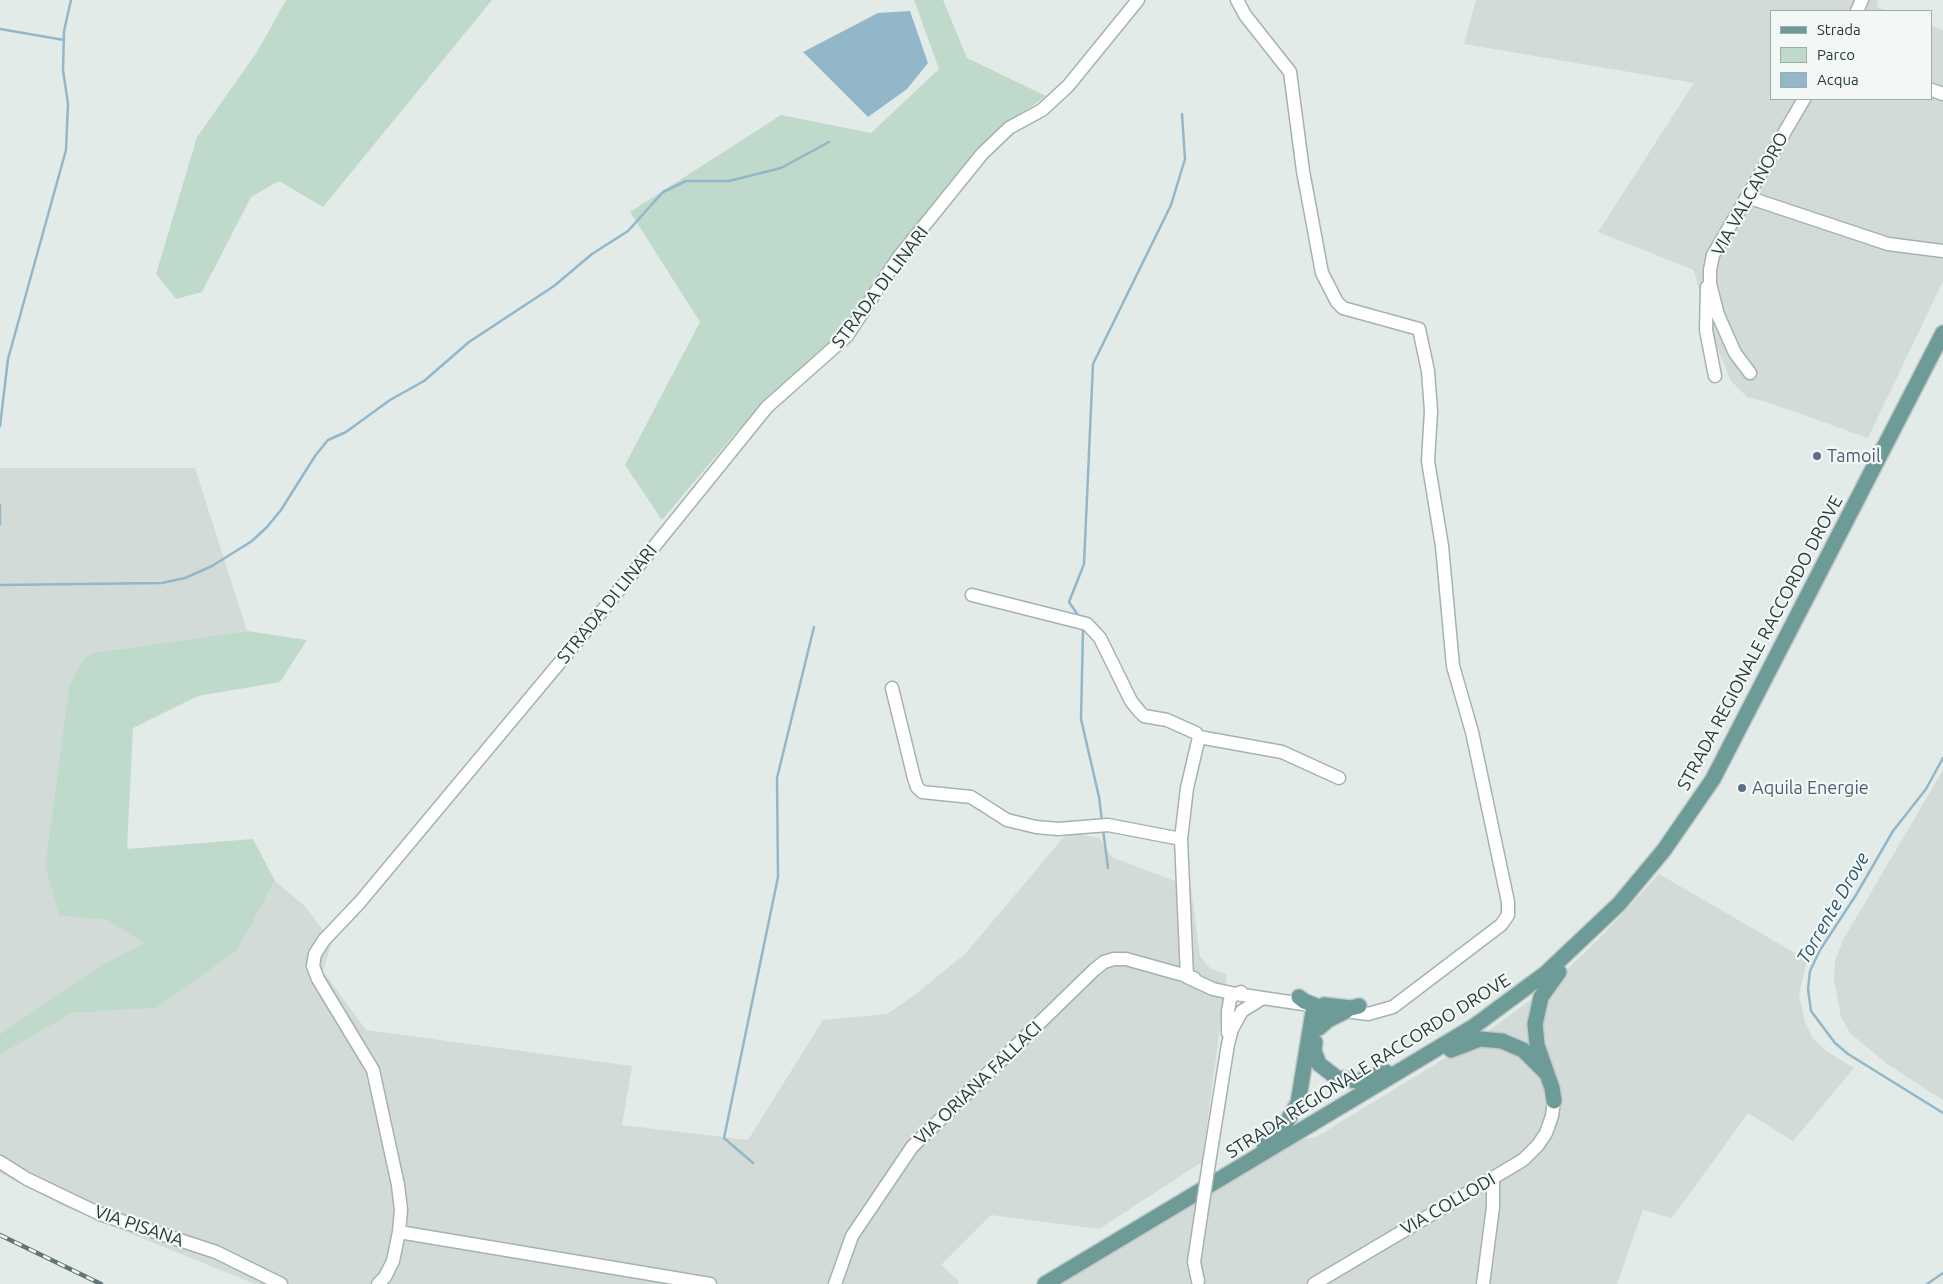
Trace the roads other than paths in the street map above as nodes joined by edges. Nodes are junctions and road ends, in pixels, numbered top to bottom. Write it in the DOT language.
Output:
graph roads {
  1 [pos="1138,0"];
  2 [pos="1237,0"];
  3 [pos="1803,100"];
  4 [pos="1747,197"];
  5 [pos="1943,251"];
  6 [pos="1710,270"];
  7 [pos="1943,333"];
  8 [pos="1750,373"];
  9 [pos="1715,376"];
  10 [pos="972,595"];
  11 [pos="892,688"];
  12 [pos="1199,737"];
  13 [pos="1339,778"];
  14 [pos="1181,840"];
  15 [pos="1619,904"];
  16 [pos="1182,976"];
  17 [pos="1217,986"];
  18 [pos="1236,994"];
  19 [pos="1263,998"];
  20 [pos="1294,998"];
  21 [pos="1515,998"];
  22 [pos="1319,1007"];
  23 [pos="1352,1009"];
  24 [pos="1233,1014"];
  25 [pos="1315,1027"];
  26 [pos="1546,1073"];
  27 [pos="1554,1101"];
  28 [pos="1302,1131"];
  29 [pos="0,1162"];
  30 [pos="1493,1178"];
  31 [pos="1167,1212"];
  32 [pos="399,1232"];
  33 [pos="1200,1283"];
  34 [pos="281,1284"];
  35 [pos="376,1284"];
  36 [pos="710,1284"];
  37 [pos="835,1284"];
  38 [pos="1046,1284"];
  39 [pos="1314,1284"];
  40 [pos="1483,1284"];
  1 -- 32 [label="street, STRADA DI LINARI"];
  2 -- 23 [label="street"];
  3 -- 4 [label="street, VIA VALCANORO"];
  4 -- 5 [label="street"];
  4 -- 6 [label="street, VIA VALCANORO"];
  6 -- 8 [label="street, VIA VALCANORO"];
  6 -- 9 [label="street"];
  7 -- 15 [label="main road, STRADA REGIONALE RACCORDO DROVE"];
  10 -- 12 [label="street"];
  11 -- 14 [label="street"];
  12 -- 13 [label="street"];
  12 -- 14 [label="street"];
  14 -- 16 [label="street"];
  15 -- 21 [label="main road, STRADA REGIONALE RACCORDO DROVE"];
  15 -- 26 [label="main road"];
  16 -- 17 [label="street, VIA ORIANA FALLACI"];
  16 -- 37 [label="street, VIA ORIANA FALLACI"];
  17 -- 18 [label="street"];
  17 -- 20 [label="street"];
  17 -- 24 [label="street"];
  18 -- 19 [label="street"];
  18 -- 20 [label="street"];
  18 -- 24 [label="street"];
  19 -- 20 [label="street"];
  19 -- 24 [label="street"];
  20 -- 22 [label="main road"];
  20 -- 23 [label="street"];
  20 -- 25 [label="main road"];
  21 -- 25 [label="main road"];
  21 -- 28 [label="main road, STRADA REGIONALE RACCORDO DROVE"];
  22 -- 23 [label="main road"];
  22 -- 25 [label="main road"];
  23 -- 25 [label="main road"];
  24 -- 33 [label="street, bridge"];
  25 -- 31 [label="main road"];
  26 -- 27 [label="main road"];
  26 -- 28 [label="main road"];
  27 -- 30 [label="street, VIA COLLODI"];
  28 -- 31 [label="main road, STRADA REGIONALE RACCORDO DROVE"];
  29 -- 34 [label="street, VIA PISANA"];
  30 -- 39 [label="street, VIA COLLODI"];
  30 -- 40 [label="street"];
  31 -- 38 [label="main road, STRADA REGIONALE RACCORDO DROVE"];
  32 -- 35 [label="street, STRADA DI LINARI"];
  32 -- 36 [label="street"];
}
